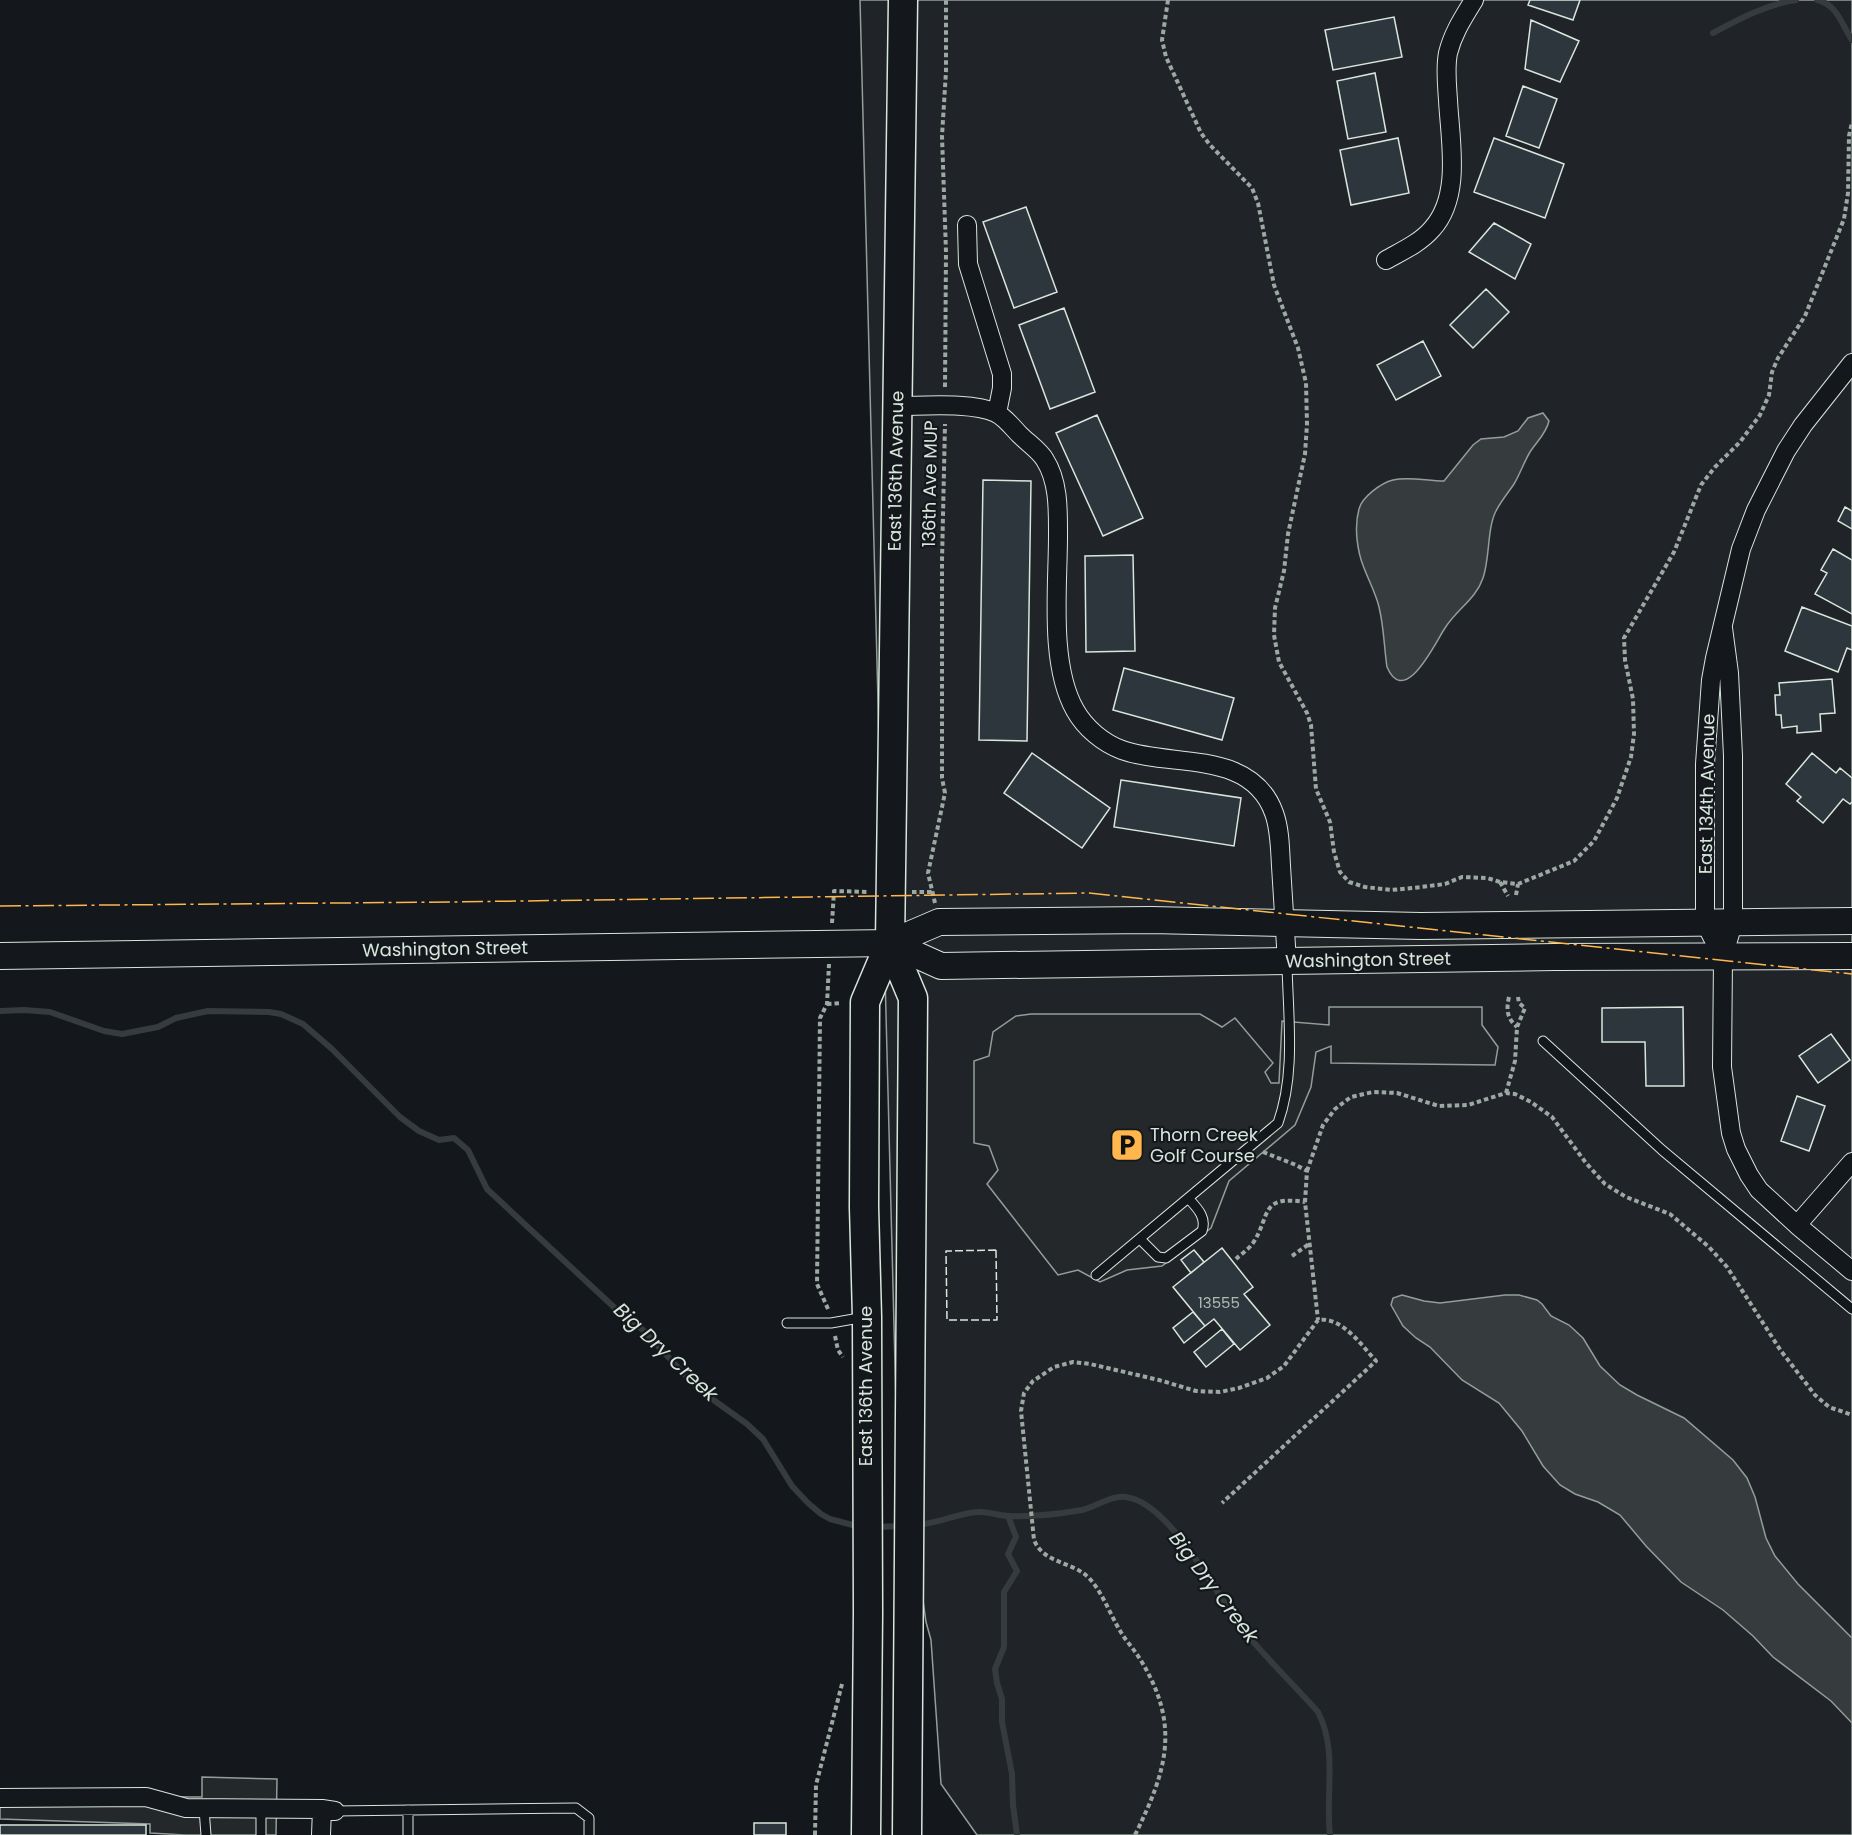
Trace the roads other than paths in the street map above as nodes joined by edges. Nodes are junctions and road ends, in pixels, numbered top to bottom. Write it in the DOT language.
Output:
graph roads {
  1 [pos="903,0"];
  2 [pos="1472,1"];
  3 [pos="967,225"];
  4 [pos="1386,260"];
  5 [pos="1852,363"];
  6 [pos="897,406"];
  7 [pos="998,414"];
  8 [pos="1723,627"];
  9 [pos="1852,921"];
  10 [pos="1284,922"];
  11 [pos="1705,923"];
  12 [pos="1733,923"];
  13 [pos="890,943"];
  14 [pos="0,956"];
  15 [pos="1852,956"];
  16 [pos="1723,958"];
  17 [pos="1287,962"];
  18 [pos="1544,1041"];
  19 [pos="1852,1162"];
  20 [pos="1188,1198"];
  21 [pos="1797,1225"];
  22 [pos="1140,1239"];
  23 [pos="1852,1271"];
  24 [pos="1096,1275"];
  25 [pos="1852,1309"];
  26 [pos="867,1317"];
  27 [pos="787,1323"];
  28 [pos="0,1798"];
  29 [pos="204,1809"];
  30 [pos="261,1810"];
  31 [pos="329,1810"];
  32 [pos="408,1810"];
  33 [pos="206,1835"];
  34 [pos="261,1835"];
  35 [pos="321,1835"];
  36 [pos="408,1835"];
  37 [pos="589,1835"];
  38 [pos="866,1835"];
  39 [pos="907,1835"];
  1 -- 6 [label="main road, East 136th Avenue"];
  2 -- 4 [label="street"];
  3 -- 7 [label="street"];
  5 -- 8 [label="street, East 134th Avenue"];
  6 -- 7 [label="street"];
  6 -- 13 [label="main road, East 136th Avenue"];
  7 -- 10 [label="street"];
  8 -- 11 [label="street, East 134th Avenue"];
  8 -- 12 [label="street, East 134th Avenue"];
  9 -- 12 [label="main road, Washington Street"];
  10 -- 11 [label="main road, Washington Street"];
  10 -- 13 [label="main road, Washington Street"];
  10 -- 17 [label="street"];
  11 -- 12 [label="main road, Washington Street"];
  11 -- 16 [label="street, East 134th Avenue"];
  12 -- 16 [label="street, East 134th Avenue"];
  13 -- 14 [label="main road, Washington Street"];
  13 -- 17 [label="main road, Washington Street"];
  13 -- 26 [label="main road, East 136th Avenue"];
  13 -- 39 [label="main road, East 136th Avenue"];
  15 -- 16 [label="main road, Washington Street"];
  16 -- 17 [label="main road, Washington Street"];
  16 -- 21 [label="street, East 134th Avenue"];
  17 -- 20 [label="lane"];
  18 -- 25 [label="lane"];
  19 -- 21 [label="street"];
  20 -- 22 [label="lane"];
  20 -- 22 [label="lane"];
  21 -- 23 [label="street, East 134th Avenue"];
  22 -- 24 [label="lane"];
  26 -- 27 [label="lane"];
  26 -- 38 [label="main road, East 136th Avenue"];
  28 -- 29 [label="street"];
  29 -- 30 [label="street"];
  29 -- 33 [label="lane"];
  30 -- 31 [label="street"];
  30 -- 34 [label="lane"];
  31 -- 32 [label="lane"];
  31 -- 35 [label="street"];
  32 -- 36 [label="lane"];
  32 -- 37 [label="lane"];
}
